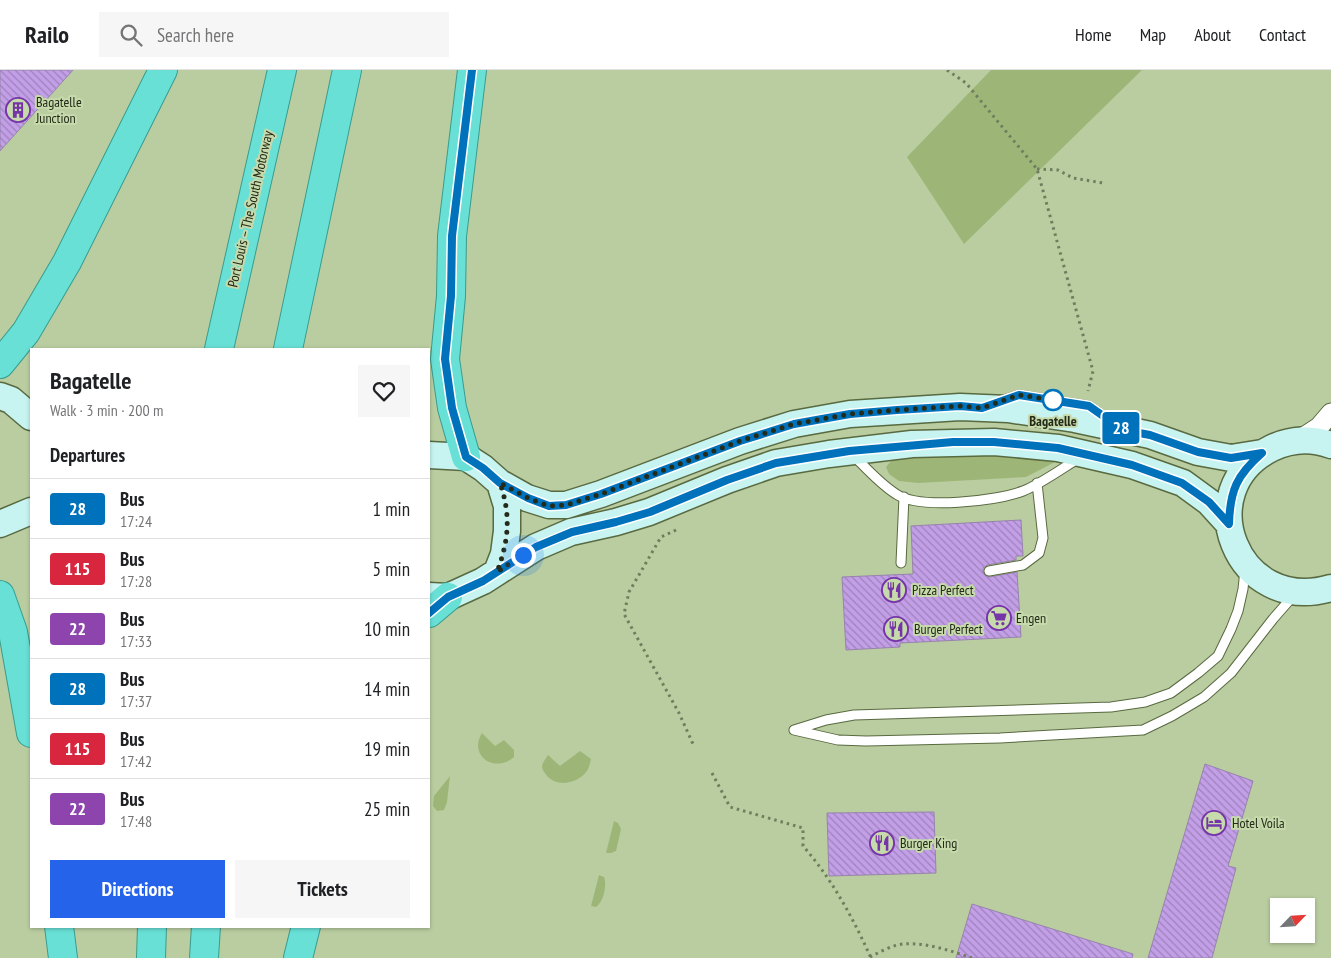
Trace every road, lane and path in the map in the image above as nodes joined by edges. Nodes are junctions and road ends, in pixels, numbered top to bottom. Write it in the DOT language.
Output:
graph roads {
  1 [pos="163,70"];
  2 [pos="282,70"];
  3 [pos="347,70"];
  4 [pos="472,70"];
  5 [pos="947,70"];
  6 [pos="1037,169"];
  7 [pos="1102,183"];
  8 [pos="219,348"];
  9 [pos="288,348"];
  10 [pos="0,364"];
  11 [pos="1093,371"];
  12 [pos="0,396"];
  13 [pos="1331,413"];
  14 [pos="30,416"];
  15 [pos="1299,440"];
  16 [pos="1331,445"];
  17 [pos="849,451"];
  18 [pos="1262,453"];
  19 [pos="430,455"];
  20 [pos="1086,455"];
  21 [pos="466,457"];
  22 [pos="500,483"];
  23 [pos="1037,483"];
  24 [pos="904,497"];
  25 [pos="30,511"];
  26 [pos="0,524"];
  27 [pos="1229,524"];
  28 [pos="661,537"];
  29 [pos="901,564"];
  30 [pos="1245,564"];
  31 [pos="989,571"];
  32 [pos="497,572"];
  33 [pos="1331,588"];
  34 [pos="1295,592"];
  35 [pos="0,595"];
  36 [pos="435,602"];
  37 [pos="30,727"];
  38 [pos="693,744"];
  39 [pos="712,774"];
  40 [pos="59,928"];
  41 [pos="152,928"];
  42 [pos="206,928"];
  43 [pos="306,928"];
  44 [pos="871,957"];
  45 [pos="63,958"];
  46 [pos="150,958"];
  47 [pos="204,958"];
  48 [pos="298,958"];
  49 [pos="972,958"];
  1 -- 10 [label="highway"];
  2 -- 8 [label="highway, Port Louis – The South Motorway"];
  3 -- 9 [label="highway"];
  4 -- 21 [label="highway"];
  5 -- 6 [label="path"];
  6 -- 7 [label="path"];
  6 -- 11 [label="path"];
  12 -- 14 [label="main road"];
  13 -- 15 [label="street"];
  15 -- 16 [label="main road"];
  15 -- 18 [label="main road"];
  17 -- 20 [label="main road"];
  17 -- 24 [label="lane"];
  17 -- 32 [label="main road"];
  18 -- 22 [label="main road"];
  18 -- 27 [label="main road"];
  19 -- 21 [label="main road"];
  20 -- 23 [label="lane"];
  20 -- 27 [label="main road"];
  21 -- 22 [label="main road"];
  22 -- 32 [label="main road"];
  23 -- 24 [label="lane"];
  23 -- 31 [label="lane"];
  24 -- 29 [label="lane"];
  25 -- 26 [label="main road"];
  27 -- 30 [label="main road"];
  28 -- 38 [label="path"];
  30 -- 34 [label="main road"];
  30 -- 34 [label="lane"];
  32 -- 36 [label="main road"];
  33 -- 34 [label="main road"];
  35 -- 37 [label="highway"];
  39 -- 44 [label="path"];
  40 -- 45 [label="highway"];
  41 -- 46 [label="highway"];
  42 -- 47 [label="highway"];
  43 -- 48 [label="highway"];
  44 -- 49 [label="path"];
}
